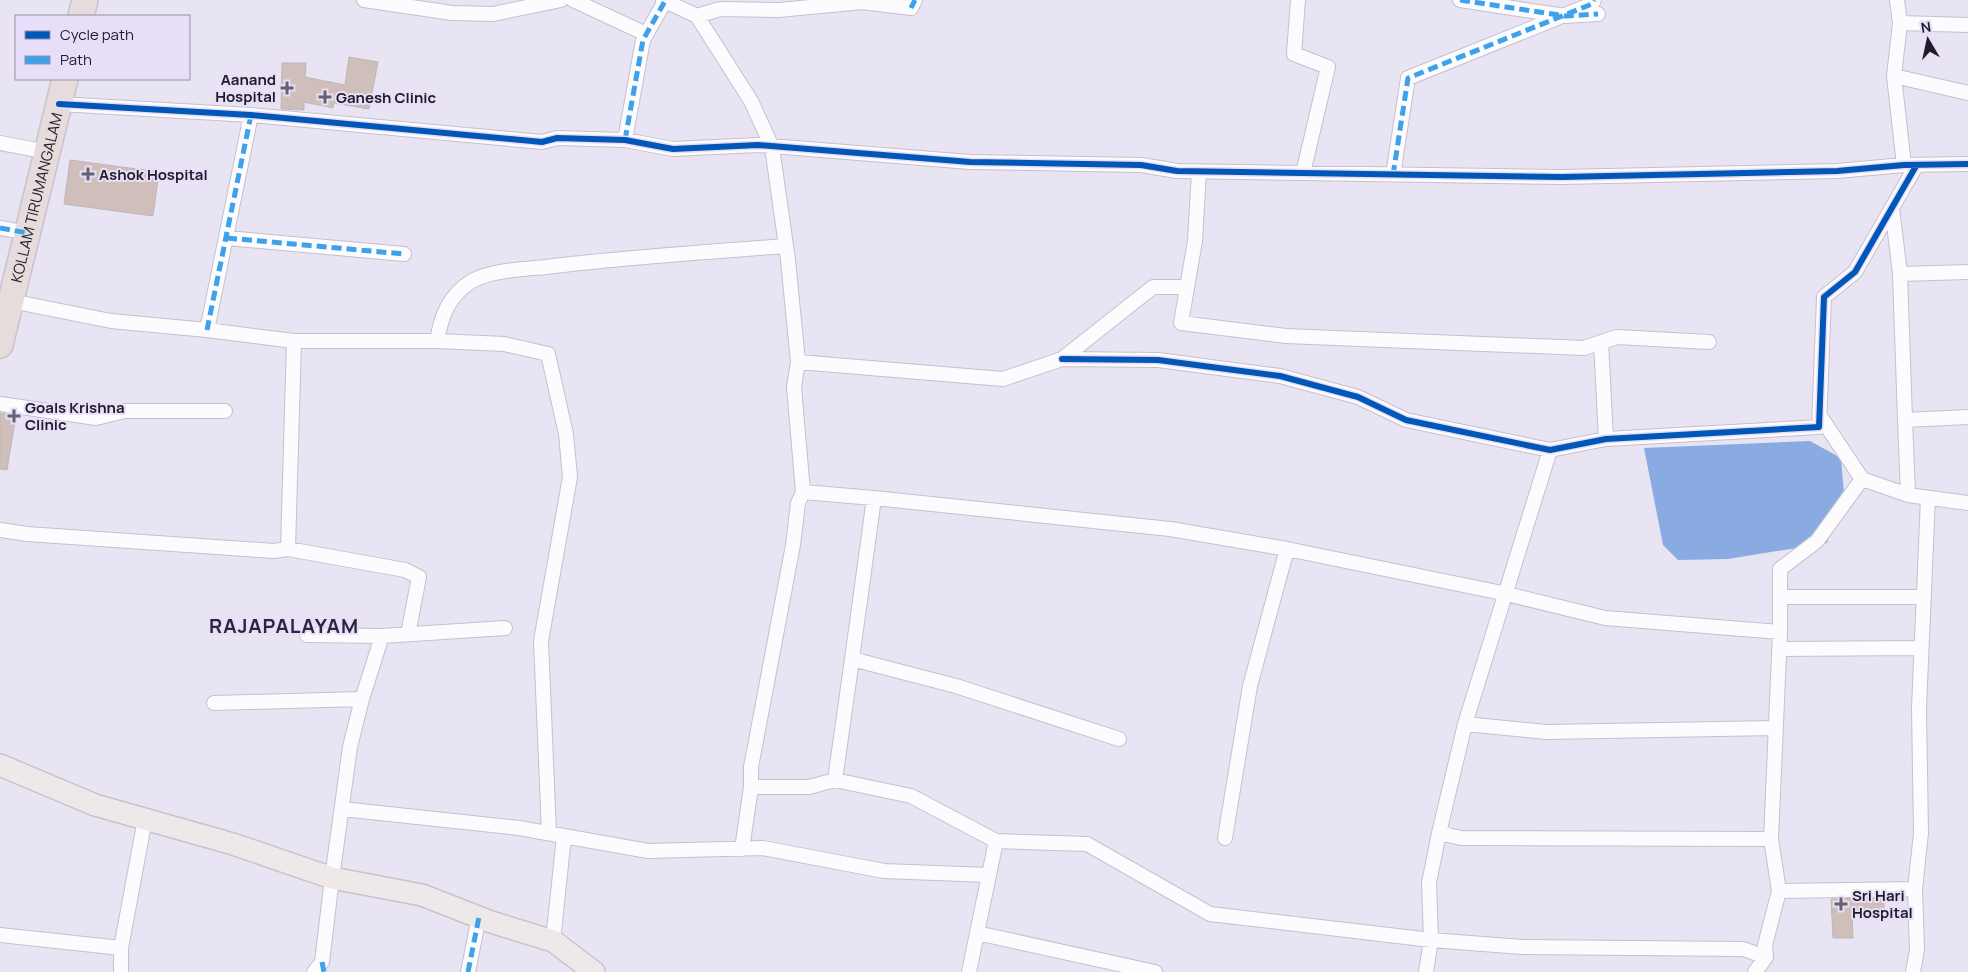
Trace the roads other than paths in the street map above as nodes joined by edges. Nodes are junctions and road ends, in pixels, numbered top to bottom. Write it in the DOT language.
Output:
graph roads {
  1 [pos="84,0"];
  2 [pos="364,0"];
  3 [pos="561,0"];
  4 [pos="573,0"];
  5 [pos="915,0"];
  6 [pos="1298,0"];
  7 [pos="1460,0"];
  8 [pos="1594,0"];
  9 [pos="1896,0"];
  10 [pos="664,1"];
  11 [pos="802,4"];
  12 [pos="694,10"];
  13 [pos="1598,14"];
  14 [pos="81,15"];
  15 [pos="1565,16"];
  16 [pos="1900,23"];
  17 [pos="1968,25"];
  18 [pos="646,34"];
  19 [pos="1894,76"];
  20 [pos="65,80"];
  21 [pos="1968,93"];
  22 [pos="59,104"];
  23 [pos="251,115"];
  24 [pos="625,140"];
  25 [pos="0,143"];
  26 [pos="772,146"];
  27 [pos="48,152"];
  28 [pos="1968,164"];
  29 [pos="1910,165"];
  30 [pos="1200,172"];
  31 [pos="1303,173"];
  32 [pos="1393,175"];
  33 [pos="1892,208"];
  34 [pos="0,228"];
  35 [pos="28,233"];
  36 [pos="227,238"];
  37 [pos="786,246"];
  38 [pos="404,254"];
  39 [pos="1968,272"];
  40 [pos="1900,274"];
  41 [pos="1187,287"];
  42 [pos="6,300"];
  43 [pos="207,330"];
  44 [pos="294,341"];
  45 [pos="437,341"];
  46 [pos="1601,342"];
  47 [pos="1708,342"];
  48 [pos="0,345"];
  49 [pos="1062,359"];
  50 [pos="798,362"];
  51 [pos="0,404"];
  52 [pos="225,411"];
  53 [pos="1820,416"];
  54 [pos="1968,417"];
  55 [pos="1905,420"];
  56 [pos="1606,439"];
  57 [pos="1550,450"];
  58 [pos="1862,479"];
  59 [pos="803,492"];
  60 [pos="1908,495"];
  61 [pos="874,498"];
  62 [pos="1928,498"];
  63 [pos="1968,503"];
  64 [pos="0,530"];
  65 [pos="288,548"];
  66 [pos="1287,549"];
  67 [pos="1507,594"];
  68 [pos="1780,597"];
  69 [pos="1923,597"];
  70 [pos="505,628"];
  71 [pos="1780,632"];
  72 [pos="408,634"];
  73 [pos="307,635"];
  74 [pos="382,636"];
  75 [pos="1921,648"];
  76 [pos="1779,649"];
  77 [pos="852,659"];
  78 [pos="362,699"];
  79 [pos="214,703"];
  80 [pos="1465,724"];
  81 [pos="1776,728"];
  82 [pos="1119,739"];
  83 [pos="0,765"];
  84 [pos="835,780"];
  85 [pos="752,786"];
  86 [pos="342,808"];
  87 [pos="145,819"];
  88 [pos="549,833"];
  89 [pos="1439,833"];
  90 [pos="564,836"];
  91 [pos="1225,838"];
  92 [pos="1771,839"];
  93 [pos="996,842"];
  94 [pos="742,849"];
  95 [pos="989,874"];
  96 [pos="332,878"];
  97 [pos="1915,889"];
  98 [pos="1779,891"];
  99 [pos="479,917"];
  100 [pos="977,933"];
  101 [pos="0,935"];
  102 [pos="552,940"];
  103 [pos="1431,940"];
  104 [pos="122,948"];
  105 [pos="1766,957"];
  106 [pos="320,969"];
  107 [pos="121,972"];
  108 [pos="468,972"];
  109 [pos="594,972"];
  110 [pos="969,972"];
  111 [pos="1155,972"];
  112 [pos="1426,972"];
  113 [pos="1755,972"];
  114 [pos="1913,972"];
  1 -- 14 [label="highway"];
  2 -- 3 [label="street"];
  4 -- 18 [label="street"];
  5 -- 11 [label="street"];
  6 -- 31 [label="street"];
  7 -- 15 [label="street"];
  8 -- 15 [label="street"];
  9 -- 16 [label="street"];
  10 -- 12 [label="street"];
  10 -- 18 [label="street"];
  11 -- 12 [label="street"];
  12 -- 26 [label="street"];
  13 -- 15 [label="street"];
  15 -- 32 [label="street"];
  16 -- 17 [label="street"];
  16 -- 19 [label="street"];
  18 -- 24 [label="street"];
  19 -- 21 [label="street"];
  19 -- 29 [label="street"];
  20 -- 22 [label="highway, KOLLAM TIRUMANGALAM"];
  22 -- 23 [label="street"];
  22 -- 27 [label="highway, KOLLAM TIRUMANGALAM"];
  23 -- 24 [label="street"];
  23 -- 36 [label="street"];
  24 -- 26 [label="street"];
  25 -- 27 [label="street"];
  26 -- 30 [label="street"];
  26 -- 37 [label="street"];
  27 -- 35 [label="highway, KOLLAM TIRUMANGALAM"];
  28 -- 29 [label="street"];
  29 -- 32 [label="street"];
  29 -- 33 [label="street"];
  30 -- 31 [label="street"];
  30 -- 41 [label="street"];
  31 -- 32 [label="street"];
  33 -- 40 [label="street"];
  33 -- 53 [label="street"];
  34 -- 35 [label="street"];
  35 -- 42 [label="highway, KOLLAM TIRUMANGALAM"];
  36 -- 38 [label="street"];
  36 -- 43 [label="street"];
  37 -- 45 [label="street"];
  37 -- 50 [label="street"];
  39 -- 40 [label="street"];
  40 -- 55 [label="street"];
  41 -- 46 [label="street"];
  41 -- 49 [label="street"];
  42 -- 43 [label="street"];
  42 -- 48 [label="highway, KOLLAM TIRUMANGALAM"];
  43 -- 44 [label="street"];
  44 -- 45 [label="street"];
  44 -- 65 [label="street"];
  45 -- 88 [label="street"];
  46 -- 47 [label="street"];
  46 -- 56 [label="street"];
  49 -- 50 [label="street"];
  49 -- 57 [label="street"];
  50 -- 59 [label="street"];
  51 -- 52 [label="street"];
  53 -- 56 [label="street"];
  53 -- 58 [label="street"];
  54 -- 55 [label="street"];
  55 -- 60 [label="street"];
  56 -- 57 [label="street"];
  57 -- 67 [label="street"];
  58 -- 60 [label="street"];
  58 -- 68 [label="street"];
  59 -- 61 [label="street"];
  59 -- 85 [label="street"];
  60 -- 62 [label="street"];
  61 -- 66 [label="street"];
  61 -- 77 [label="street"];
  62 -- 63 [label="street"];
  62 -- 69 [label="street"];
  64 -- 65 [label="street"];
  65 -- 72 [label="street"];
  66 -- 67 [label="street"];
  66 -- 91 [label="street"];
  67 -- 71 [label="street"];
  67 -- 80 [label="street"];
  68 -- 69 [label="street"];
  68 -- 71 [label="street"];
  69 -- 75 [label="street"];
  70 -- 72 [label="street"];
  71 -- 76 [label="street"];
  72 -- 74 [label="street"];
  73 -- 74 [label="street"];
  74 -- 78 [label="street"];
  75 -- 76 [label="street"];
  75 -- 97 [label="street"];
  76 -- 81 [label="street"];
  77 -- 82 [label="street"];
  77 -- 84 [label="street"];
  78 -- 79 [label="street"];
  78 -- 86 [label="street"];
  80 -- 81 [label="street"];
  80 -- 89 [label="street"];
  81 -- 92 [label="street"];
  83 -- 87 [label="main road"];
  84 -- 85 [label="street"];
  84 -- 93 [label="street"];
  85 -- 94 [label="street"];
  86 -- 88 [label="street"];
  86 -- 96 [label="street"];
  87 -- 96 [label="main road"];
  87 -- 104 [label="street"];
  88 -- 90 [label="street"];
  89 -- 92 [label="street"];
  89 -- 103 [label="street"];
  90 -- 94 [label="street"];
  90 -- 102 [label="street"];
  92 -- 98 [label="street"];
  93 -- 95 [label="street"];
  93 -- 103 [label="street"];
  94 -- 95 [label="street"];
  95 -- 100 [label="street"];
  96 -- 99 [label="main road"];
  96 -- 106 [label="street"];
  97 -- 98 [label="street"];
  97 -- 114 [label="street"];
  98 -- 105 [label="street"];
  99 -- 102 [label="main road"];
  99 -- 108 [label="street"];
  100 -- 110 [label="street"];
  100 -- 111 [label="street"];
  101 -- 104 [label="street"];
  102 -- 109 [label="main road"];
  103 -- 105 [label="street"];
  103 -- 112 [label="street"];
  104 -- 107 [label="street"];
  105 -- 113 [label="street"];
}
